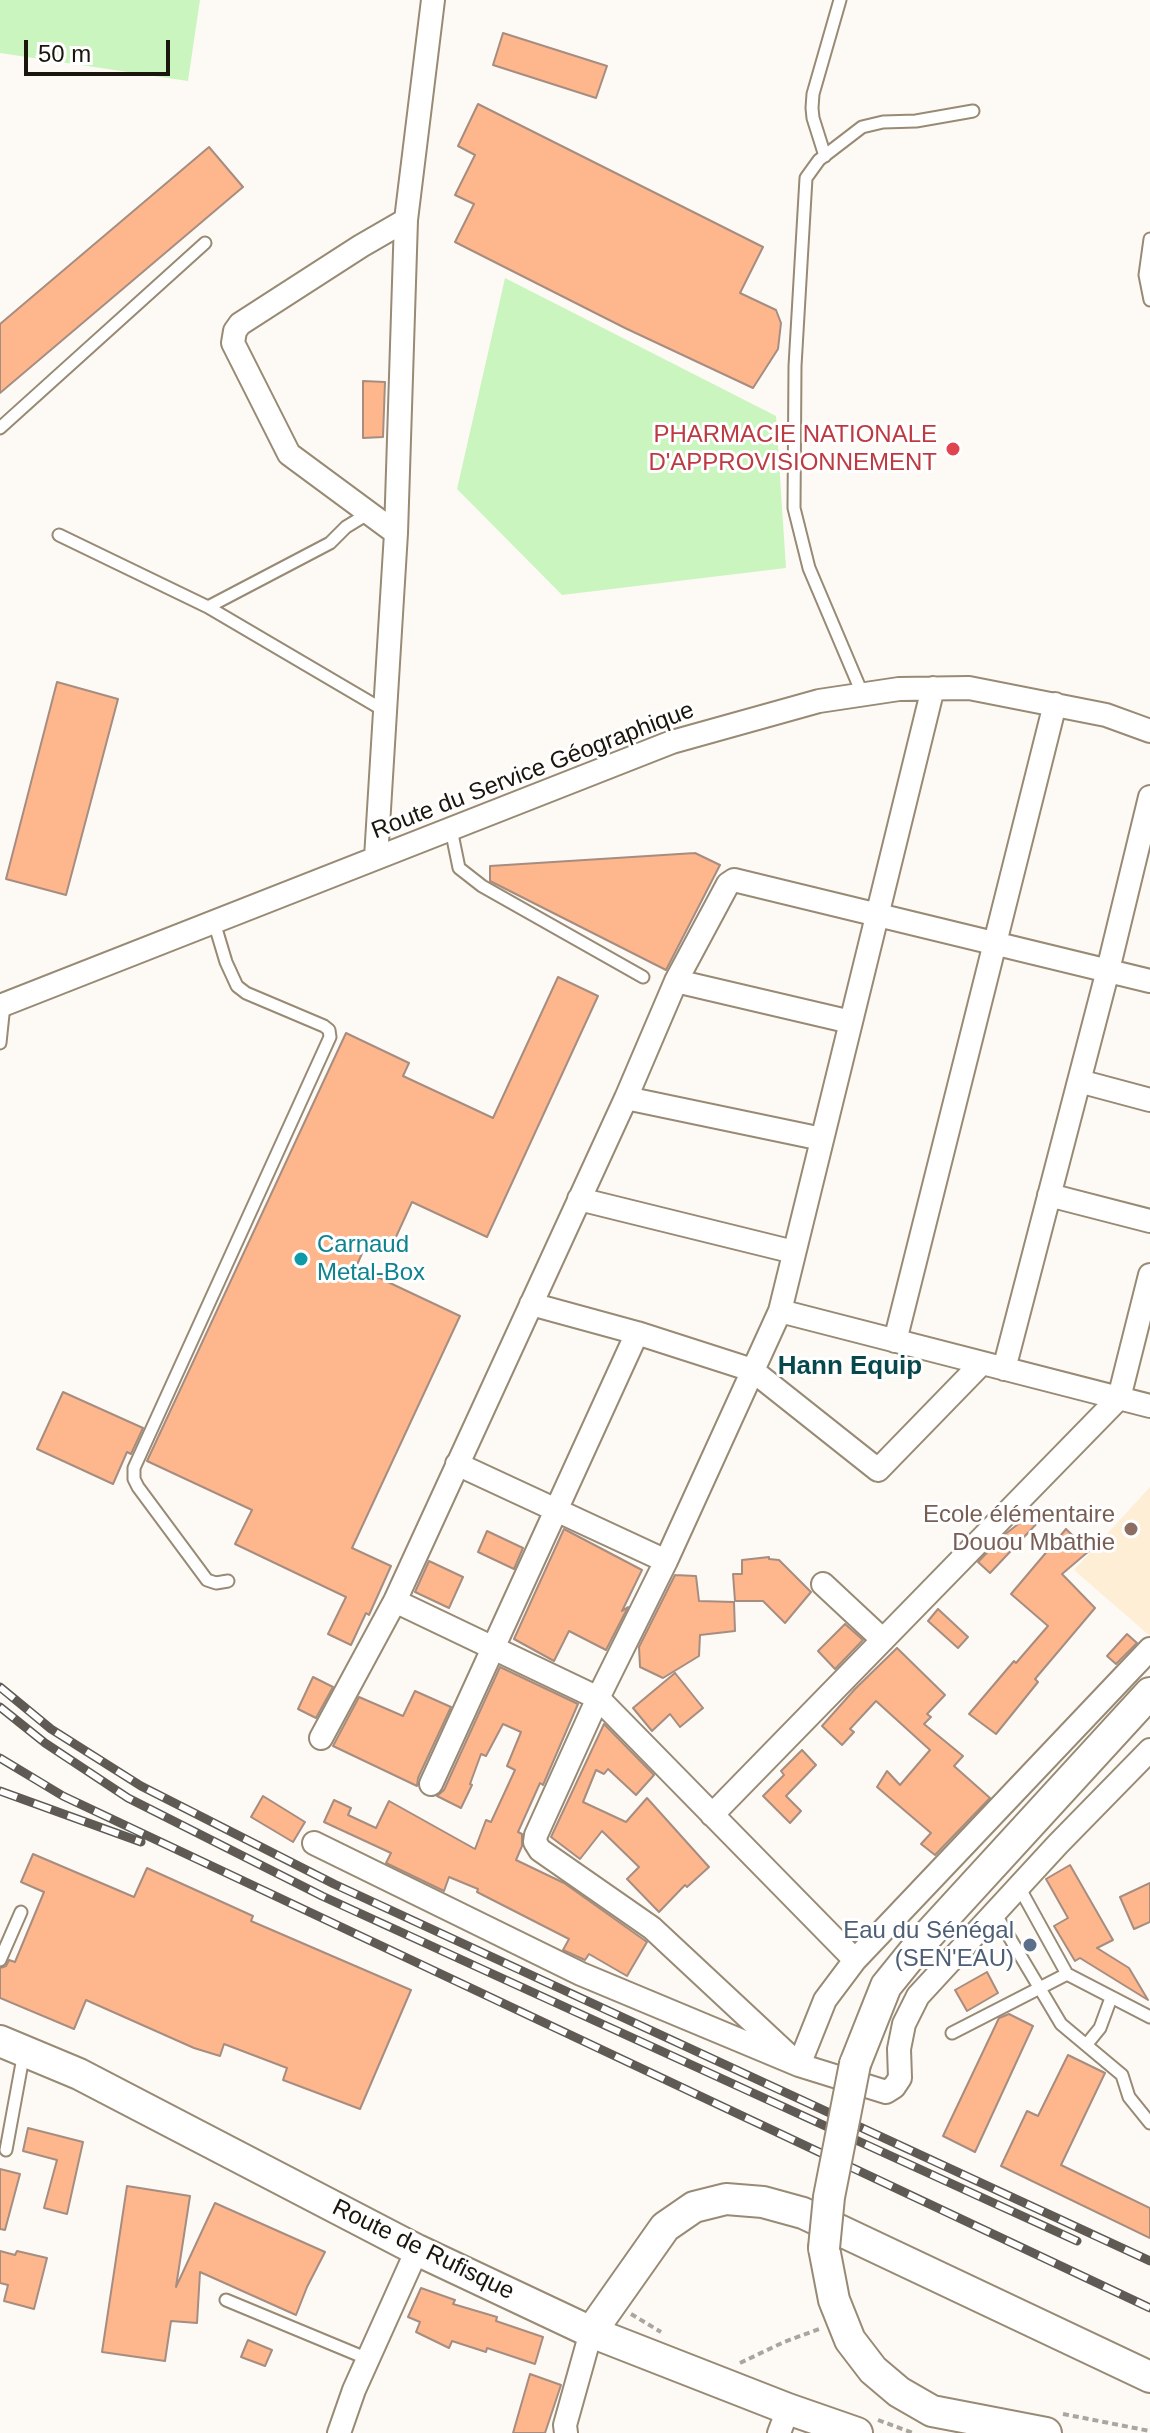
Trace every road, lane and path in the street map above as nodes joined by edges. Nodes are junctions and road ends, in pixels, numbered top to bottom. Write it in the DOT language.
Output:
graph roads {
  1 [pos="433,0"];
  2 [pos="840,0"];
  3 [pos="973,111"];
  4 [pos="825,156"];
  5 [pos="406,220"];
  6 [pos="1150,239"];
  7 [pos="205,243"];
  8 [pos="1150,300"];
  9 [pos="0,428"];
  10 [pos="369,513"];
  11 [pos="396,533"];
  12 [pos="59,535"];
  13 [pos="208,607"];
  14 [pos="933,688"];
  15 [pos="862,693"];
  16 [pos="1055,704"];
  17 [pos="386,711"];
  18 [pos="1150,731"];
  19 [pos="1150,797"];
  20 [pos="451,829"];
  21 [pos="376,858"];
  22 [pos="877,915"];
  23 [pos="214,922"];
  24 [pos="995,943"];
  25 [pos="1108,970"];
  26 [pos="643,977"];
  27 [pos="676,981"];
  28 [pos="1150,981"];
  29 [pos="2,1006"];
  30 [pos="851,1022"];
  31 [pos="0,1043"];
  32 [pos="1079,1081"];
  33 [pos="626,1098"];
  34 [pos="1150,1100"];
  35 [pos="822,1139"];
  36 [pos="1049,1195"];
  37 [pos="579,1199"];
  38 [pos="1150,1221"];
  39 [pos="794,1252"];
  40 [pos="1150,1275"];
  41 [pos="531,1304"];
  42 [pos="780,1311"];
  43 [pos="637,1333"];
  44 [pos="895,1341"];
  45 [pos="993,1366"];
  46 [pos="752,1370"];
  47 [pos="1119,1398"];
  48 [pos="1150,1406"];
  49 [pos="457,1464"];
  50 [pos="556,1510"];
  51 [pos="666,1561"];
  52 [pos="228,1581"];
  53 [pos="823,1584"];
  54 [pos="395,1601"];
  55 [pos="883,1640"];
  56 [pos="494,1646"];
  57 [pos="1150,1649"];
  58 [pos="1150,1693"];
  59 [pos="598,1698"];
  60 [pos="321,1738"];
  61 [pos="1150,1750"];
  62 [pos="431,1784"];
  63 [pos="712,1815"];
  64 [pos="314,1843"];
  65 [pos="1019,1887"];
  66 [pos="21,1912"];
  67 [pos="995,1913"];
  68 [pos="0,1960"];
  69 [pos="855,1960"];
  70 [pos="1067,1974"];
  71 [pos="1037,1988"];
  72 [pos="1111,1998"];
  73 [pos="1150,2017"];
  74 [pos="952,2033"];
  75 [pos="1087,2044"];
  76 [pos="12,2046"];
  77 [pos="799,2065"];
  78 [pos="1150,2123"];
  79 [pos="6,2150"];
  80 [pos="417,2250"];
  81 [pos="226,2300"];
  82 [pos="612,2303"];
  83 [pos="830,2325"];
  84 [pos="591,2332"];
  85 [pos="662,2332"];
  86 [pos="368,2359"];
  87 [pos="729,2359"];
  88 [pos="1150,2377"];
  89 [pos="784,2421"];
  90 [pos="1050,2423"];
  91 [pos="1150,2431"];
  92 [pos="339,2433"];
  93 [pos="566,2433"];
  94 [pos="857,2433"];
  1 -- 5 [label="street"];
  2 -- 4 [label="lane"];
  3 -- 4 [label="lane"];
  4 -- 15 [label="lane"];
  5 -- 10 [label="street"];
  5 -- 11 [label="street"];
  6 -- 8 [label="lane"];
  7 -- 9 [label="lane"];
  10 -- 11 [label="street"];
  10 -- 13 [label="lane"];
  11 -- 17 [label="street"];
  12 -- 13 [label="lane"];
  13 -- 17 [label="lane"];
  14 -- 15 [label="street, Route du Service Géographique"];
  14 -- 16 [label="street, Route du Service Géographique"];
  14 -- 22 [label="street"];
  15 -- 20 [label="street, Route du Service Géographique"];
  16 -- 18 [label="street, Route du Service Géographique"];
  16 -- 24 [label="street"];
  17 -- 21 [label="street"];
  19 -- 25 [label="street"];
  20 -- 21 [label="street, Route du Service Géographique"];
  20 -- 26 [label="lane"];
  21 -- 23 [label="street, Route du Service Géographique"];
  22 -- 24 [label="street"];
  22 -- 27 [label="street"];
  22 -- 30 [label="street"];
  23 -- 29 [label="street, Route du Service Géographique"];
  23 -- 52 [label="lane"];
  24 -- 25 [label="street"];
  24 -- 44 [label="street"];
  25 -- 28 [label="street"];
  25 -- 32 [label="street"];
  27 -- 30 [label="street"];
  27 -- 33 [label="street"];
  29 -- 31 [label="lane"];
  30 -- 35 [label="street"];
  32 -- 34 [label="street"];
  32 -- 36 [label="street"];
  33 -- 35 [label="street"];
  33 -- 37 [label="street"];
  35 -- 39 [label="street"];
  36 -- 38 [label="street"];
  36 -- 45 [label="street"];
  37 -- 39 [label="street"];
  37 -- 41 [label="street"];
  39 -- 42 [label="street"];
  40 -- 47 [label="street"];
  41 -- 43 [label="street"];
  41 -- 49 [label="street"];
  42 -- 44 [label="street"];
  42 -- 46 [label="street"];
  43 -- 46 [label="street"];
  43 -- 50 [label="street"];
  44 -- 45 [label="street"];
  45 -- 46 [label="street"];
  45 -- 47 [label="street"];
  46 -- 51 [label="street"];
  47 -- 48 [label="street"];
  47 -- 55 [label="street"];
  49 -- 50 [label="street"];
  49 -- 54 [label="street"];
  50 -- 51 [label="street"];
  50 -- 56 [label="street"];
  51 -- 59 [label="street"];
  53 -- 55 [label="street"];
  54 -- 56 [label="street"];
  54 -- 60 [label="street"];
  55 -- 63 [label="street"];
  56 -- 59 [label="street"];
  56 -- 62 [label="street"];
  57 -- 69 [label="street"];
  58 -- 90 [label="main road, bridge"];
  59 -- 63 [label="street"];
  59 -- 77 [label="street"];
  61 -- 65 [label="street"];
  63 -- 69 [label="street"];
  64 -- 77 [label="street"];
  65 -- 67 [label="street"];
  65 -- 70 [label="lane"];
  66 -- 68 [label="lane"];
  67 -- 71 [label="lane"];
  67 -- 77 [label="street"];
  69 -- 77 [label="street"];
  70 -- 71 [label="lane"];
  70 -- 72 [label="lane"];
  71 -- 74 [label="lane"];
  71 -- 75 [label="lane"];
  72 -- 73 [label="lane"];
  72 -- 75 [label="lane"];
  75 -- 78 [label="lane"];
  76 -- 79 [label="lane"];
  76 -- 80 [label="main road, Route de Rufisque"];
  80 -- 84 [label="main road, Route de Rufisque"];
  80 -- 86 [label="street"];
  81 -- 86 [label="lane"];
  82 -- 84 [label="main road"];
  82 -- 85 [label="path"];
  82 -- 88 [label="main road"];
  83 -- 87 [label="path"];
  84 -- 89 [label="main road, Route de Rufisque"];
  84 -- 93 [label="street"];
  86 -- 92 [label="street"];
  89 -- 94 [label="main road, Route de Rufisque"];
  90 -- 91 [label="path"];
}
